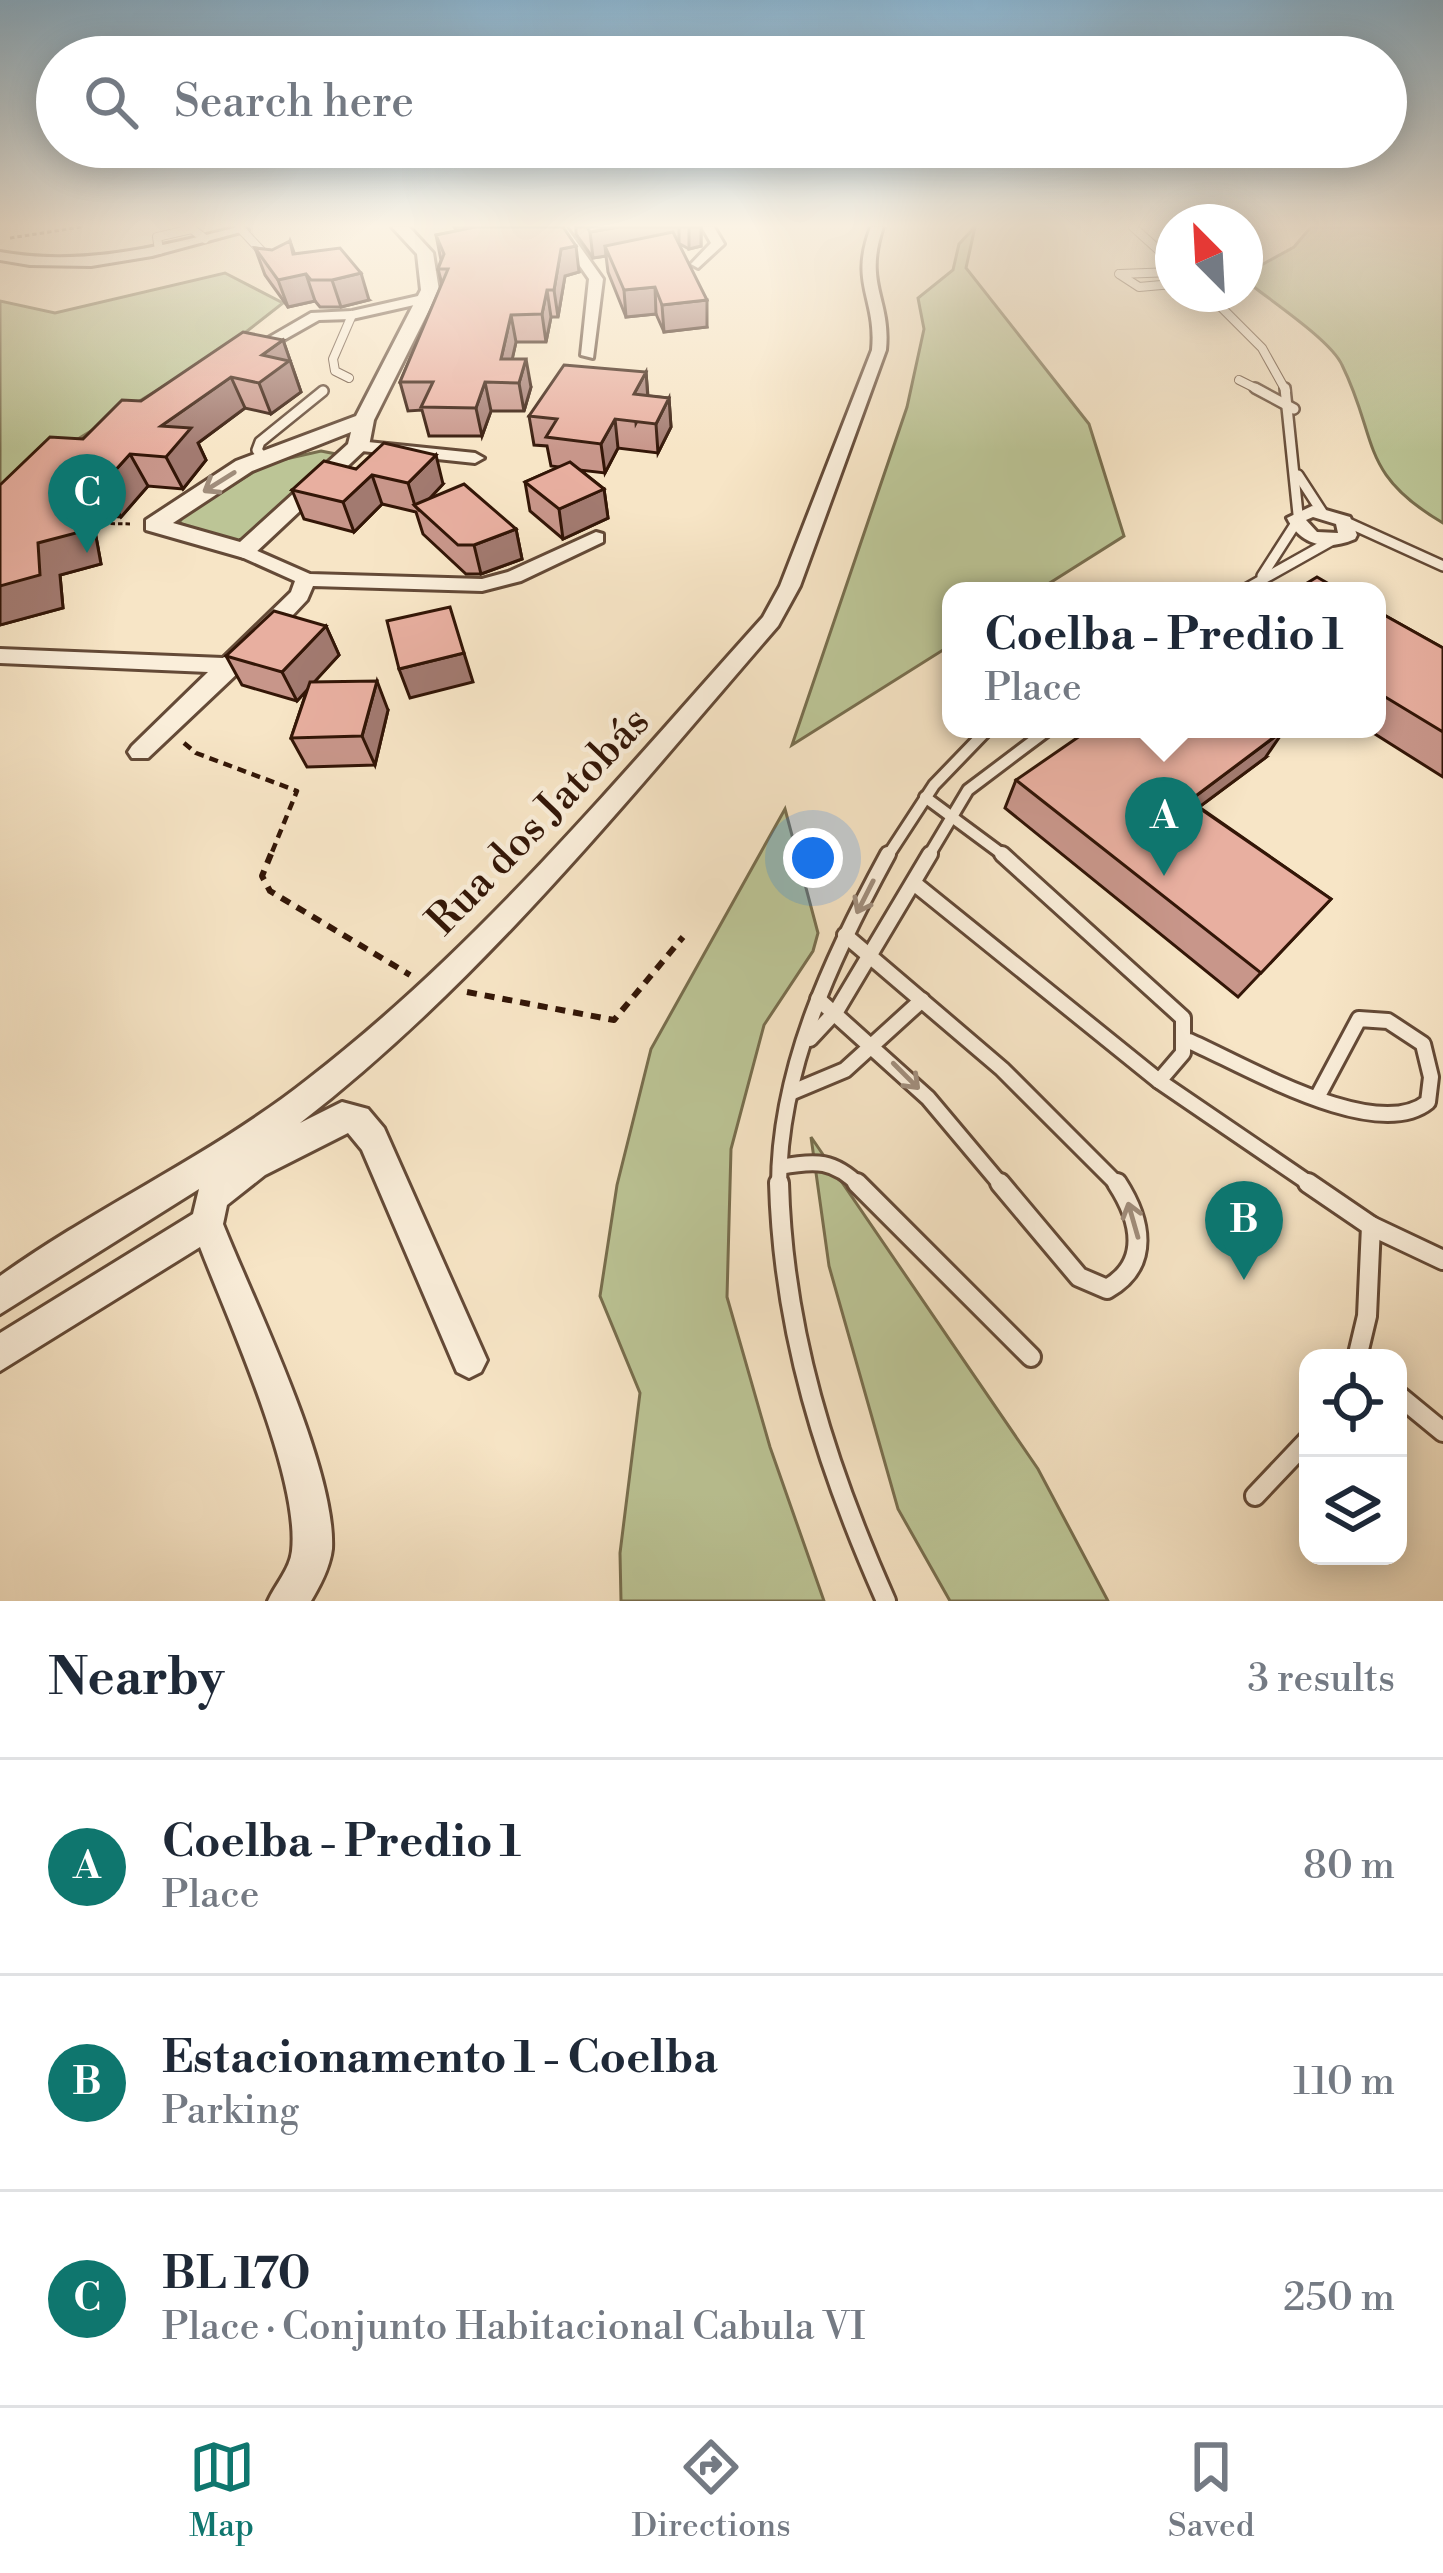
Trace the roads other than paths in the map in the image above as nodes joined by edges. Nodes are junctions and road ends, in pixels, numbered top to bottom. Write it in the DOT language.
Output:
graph roads {
  1 [pos="411,302"];
  2 [pos="425,302"];
  3 [pos="595,302"];
  4 [pos="873,302"];
  5 [pos="1227,312"];
  6 [pos="352,315"];
  7 [pos="588,356"];
  8 [pos="236,362"];
  9 [pos="349,378"];
  10 [pos="1239,380"];
  11 [pos="322,391"];
  12 [pos="1294,409"];
  13 [pos="364,420"];
  14 [pos="358,446"];
  15 [pos="263,457"];
  16 [pos="475,458"];
  17 [pos="1294,469"];
  18 [pos="1322,512"];
  19 [pos="1297,519"];
  20 [pos="1341,532"];
  21 [pos="596,538"];
  22 [pos="244,551"];
  23 [pos="1443,566"];
  24 [pos="1261,577"];
  25 [pos="305,580"];
  26 [pos="1254,582"];
  27 [pos="0,640"];
  28 [pos="0,656"];
  29 [pos="25,657"];
  30 [pos="232,666"];
  31 [pos="977,738"];
  32 [pos="1036,738"];
  33 [pos="140,752"];
  34 [pos="925,796"];
  35 [pos="952,813"];
  36 [pos="915,884"];
  37 [pos="845,935"];
  38 [pos="867,952"];
  39 [pos="818,999"];
  40 [pos="922,1000"];
  41 [pos="837,1010"];
  42 [pos="1189,1041"];
  43 [pos="805,1044"];
  44 [pos="875,1045"];
  45 [pos="1159,1081"];
  46 [pos="790,1093"];
  47 [pos="1318,1094"];
  48 [pos="780,1167"];
  49 [pos="207,1224"];
  50 [pos="1371,1226"];
  51 [pos="1443,1260"];
  52 [pos="0,1297"];
  53 [pos="1359,1349"];
  54 [pos="0,1353"];
  55 [pos="1031,1358"];
  56 [pos="470,1360"];
  57 [pos="1407,1402"];
  58 [pos="1443,1432"];
  59 [pos="1299,1450"];
  60 [pos="1255,1496"];
  61 [pos="288,1601"];
  62 [pos="886,1601"];
  1 -- 6 [label="street"];
  2 -- 13 [label="street"];
  3 -- 7 [label="street"];
  4 -- 52 [label="street, Rua dos Jatobás"];
  5 -- 12 [label="lane"];
  6 -- 8 [label="street"];
  6 -- 9 [label="lane"];
  10 -- 12 [label="lane"];
  11 -- 15 [label="lane"];
  12 -- 17 [label="lane"];
  13 -- 14 [label="street"];
  13 -- 15 [label="street"];
  14 -- 16 [label="street"];
  14 -- 22 [label="street"];
  15 -- 22 [label="street, one-way"];
  17 -- 18 [label="lane"];
  17 -- 19 [label="lane"];
  18 -- 19 [label="street"];
  18 -- 20 [label="street"];
  19 -- 20 [label="street"];
  19 -- 24 [label="lane"];
  20 -- 23 [label="lane"];
  20 -- 24 [label="lane"];
  21 -- 25 [label="street"];
  22 -- 25 [label="street"];
  24 -- 26 [label="lane"];
  25 -- 30 [label="street"];
  27 -- 29 [label="street"];
  28 -- 29 [label="street"];
  29 -- 30 [label="street"];
  30 -- 33 [label="street"];
  31 -- 34 [label="lane"];
  32 -- 35 [label="lane"];
  34 -- 35 [label="lane"];
  34 -- 37 [label="lane, one-way"];
  35 -- 36 [label="lane"];
  35 -- 42 [label="lane"];
  36 -- 38 [label="lane"];
  36 -- 45 [label="lane"];
  37 -- 38 [label="lane"];
  37 -- 39 [label="lane"];
  38 -- 40 [label="lane"];
  38 -- 41 [label="lane"];
  39 -- 41 [label="lane"];
  39 -- 43 [label="lane"];
  40 -- 44 [label="lane"];
  44 -- 40 [label="lane, one-way"];
  41 -- 43 [label="lane"];
  41 -- 44 [label="lane"];
  42 -- 45 [label="lane"];
  42 -- 47 [label="lane"];
  43 -- 46 [label="lane"];
  44 -- 46 [label="lane"];
  45 -- 50 [label="lane"];
  46 -- 48 [label="lane"];
  47 -- 47 [label="lane"];
  48 -- 55 [label="lane"];
  48 -- 62 [label="lane"];
  49 -- 54 [label="street"];
  49 -- 56 [label="street"];
  49 -- 61 [label="street"];
  50 -- 51 [label="lane"];
  50 -- 53 [label="lane"];
  57 -- 58 [label="lane"];
  59 -- 60 [label="lane"];
}
